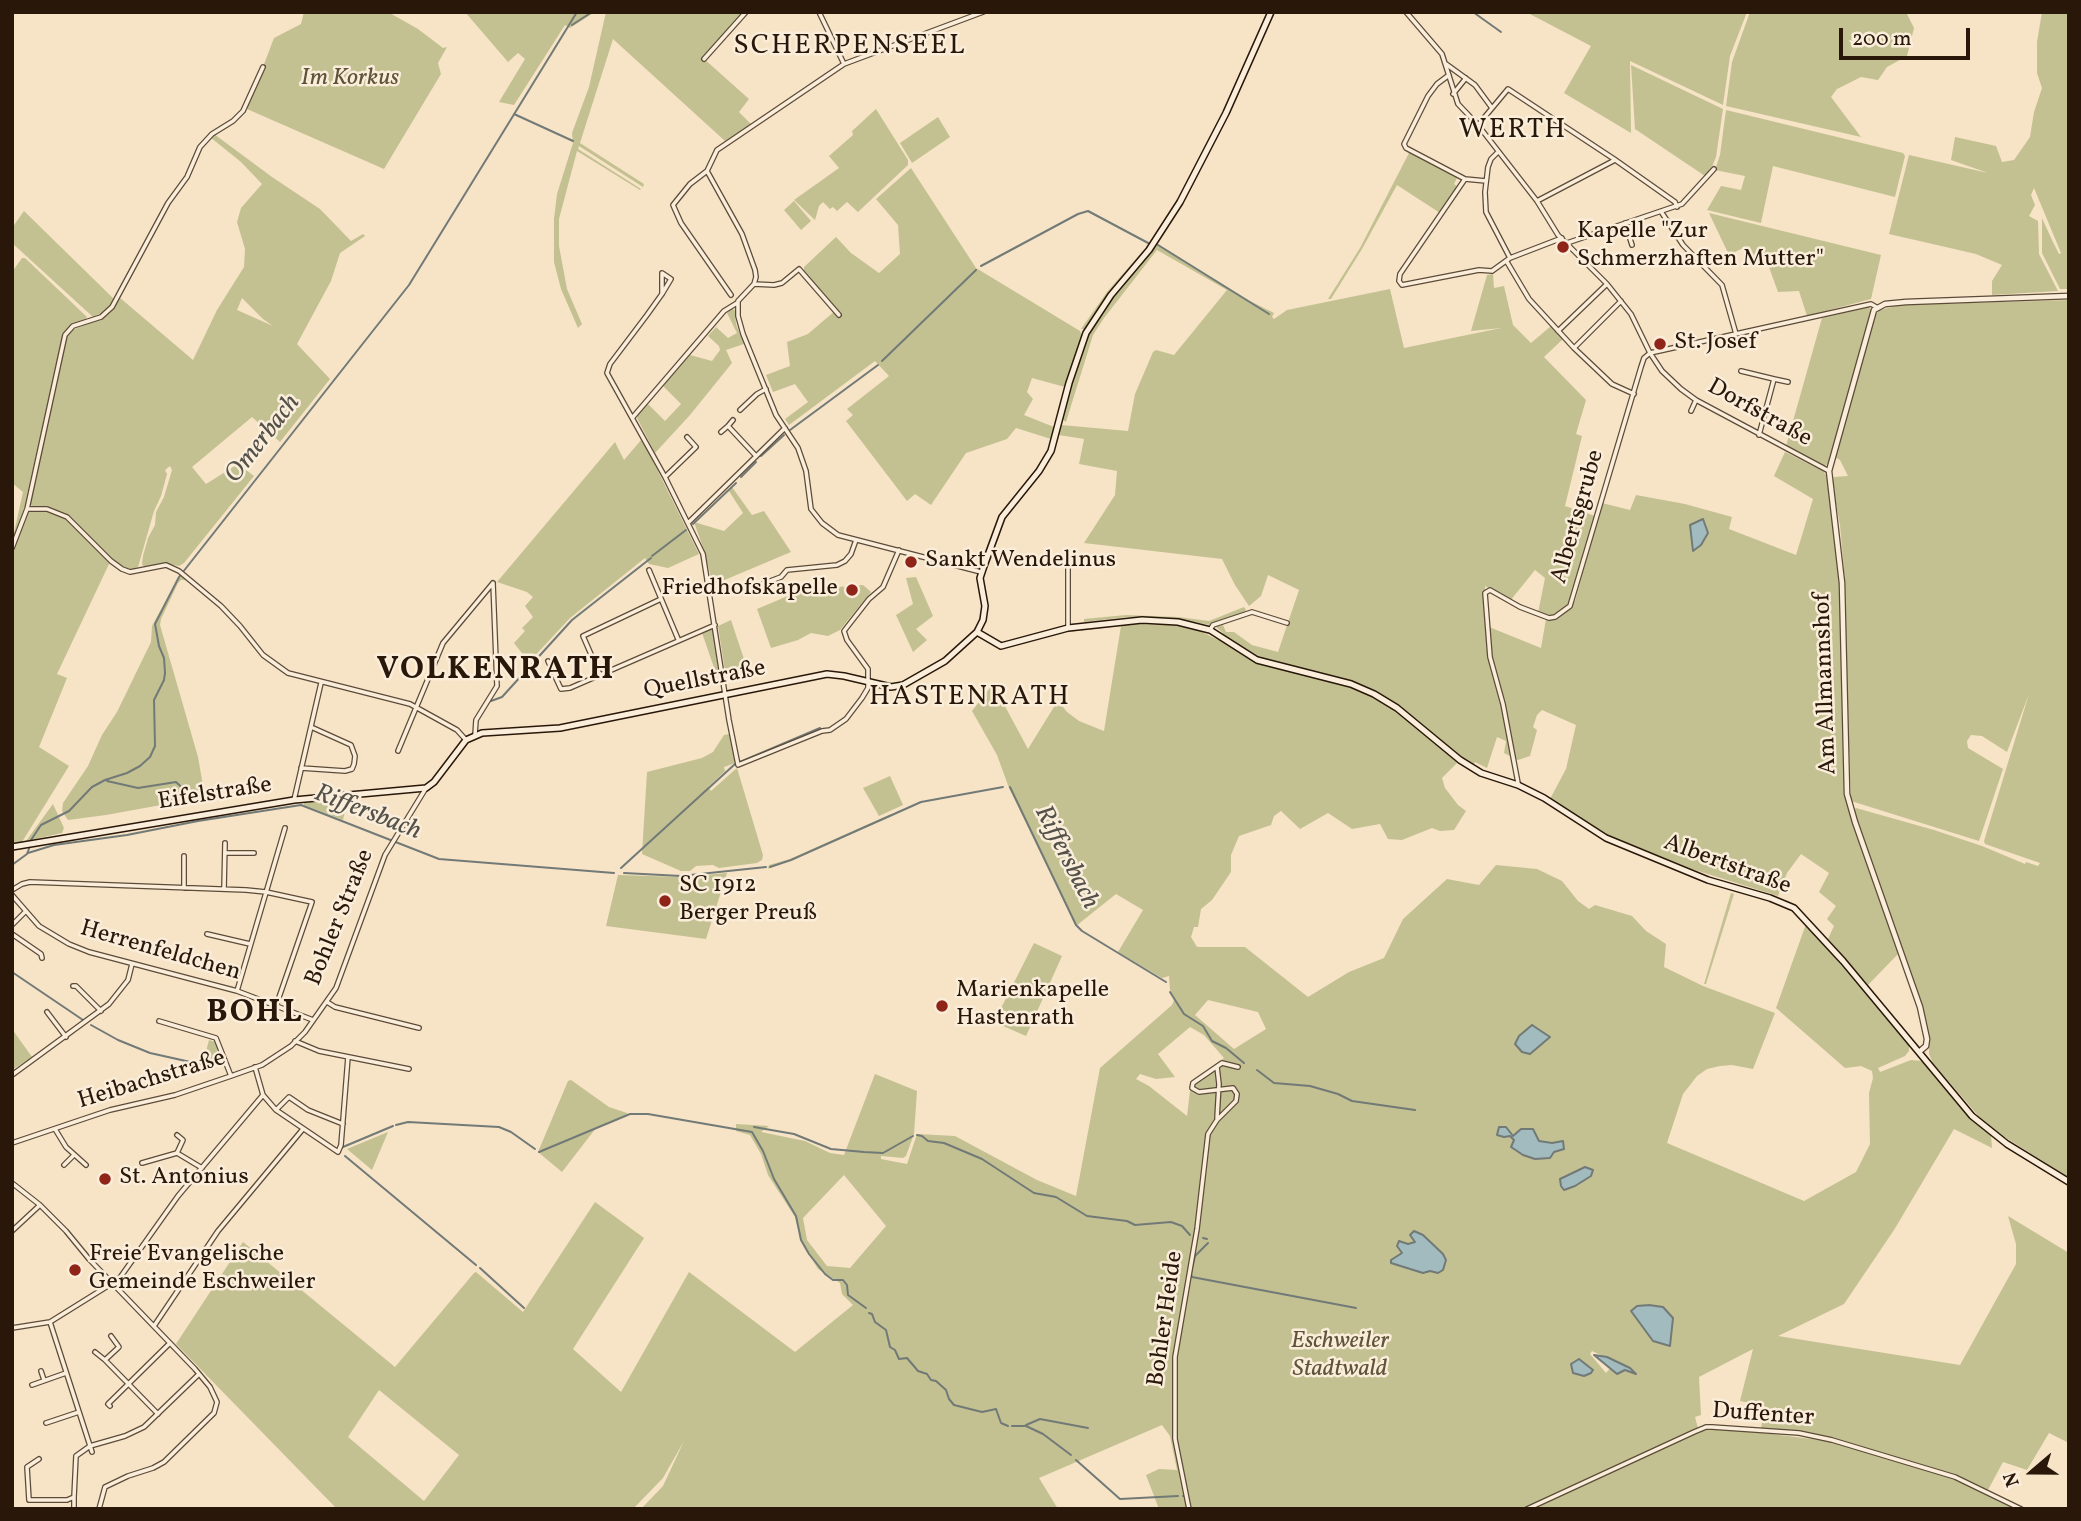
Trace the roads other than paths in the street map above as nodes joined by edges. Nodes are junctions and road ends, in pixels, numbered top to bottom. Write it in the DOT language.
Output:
graph roads {
  1 [pos="746,12"];
  2 [pos="819,12"];
  3 [pos="983,12"];
  4 [pos="1271,12"];
  5 [pos="1406,12"];
  6 [pos="704,59"];
  7 [pos="844,64"];
  8 [pos="1447,64"];
  9 [pos="263,67"];
  10 [pos="1449,75"];
  11 [pos="1466,78"];
  12 [pos="1453,94"];
  13 [pos="1492,108"];
  14 [pos="1478,125"];
  15 [pos="1498,152"];
  16 [pos="1615,160"];
  17 [pos="1714,169"];
  18 [pos="708,171"];
  19 [pos="1465,179"];
  20 [pos="1486,181"];
  21 [pos="1537,201"];
  22 [pos="1677,206"];
  23 [pos="1661,213"];
  24 [pos="1625,223"];
  25 [pos="1562,239"];
  26 [pos="1567,243"];
  27 [pos="1632,245"];
  28 [pos="1508,260"];
  29 [pos="1606,284"];
  30 [pos="754,285"];
  31 [pos="662,294"];
  32 [pos="731,295"];
  33 [pos="2069,296"];
  34 [pos="1621,301"];
  35 [pos="737,303"];
  36 [pos="1878,308"];
  37 [pos="839,315"];
  38 [pos="1558,331"];
  39 [pos="1736,334"];
  40 [pos="1574,348"];
  41 [pos="1650,353"];
  42 [pos="1756,368"];
  43 [pos="1741,371"];
  44 [pos="1754,374"];
  45 [pos="1774,379"];
  46 [pos="1788,382"];
  47 [pos="766,390"];
  48 [pos="1634,394"];
  49 [pos="1696,400"];
  50 [pos="740,410"];
  51 [pos="1690,411"];
  52 [pos="633,417"];
  53 [pos="733,420"];
  54 [pos="728,426"];
  55 [pos="785,428"];
  56 [pos="721,432"];
  57 [pos="1759,435"];
  58 [pos="687,437"];
  59 [pos="756,456"];
  60 [pos="1829,471"];
  61 [pos="665,477"];
  62 [pos="27,509"];
  63 [pos="689,522"];
  64 [pos="856,540"];
  65 [pos="12,548"];
  66 [pos="899,550"];
  67 [pos="1068,566"];
  68 [pos="649,570"];
  69 [pos="981,572"];
  70 [pos="749,589"];
  71 [pos="661,599"];
  72 [pos="1287,623"];
  73 [pos="715,625"];
  74 [pos="1068,628"];
  75 [pos="1210,630"];
  76 [pos="977,632"];
  77 [pos="678,639"];
  78 [pos="548,661"];
  79 [pos="600,675"];
  80 [pos="321,683"];
  81 [pos="869,683"];
  82 [pos="725,694"];
  83 [pos="416,706"];
  84 [pos="311,727"];
  85 [pos="475,735"];
  86 [pos="466,740"];
  87 [pos="398,751"];
  88 [pos="301,768"];
  89 [pos="1518,785"];
  90 [pos="426,788"];
  91 [pos="294,800"];
  92 [pos="285,828"];
  93 [pos="225,843"];
  94 [pos="12,847"];
  95 [pos="225,853"];
  96 [pos="254,853"];
  97 [pos="184,856"];
  98 [pos="184,888"];
  99 [pos="224,889"];
  100 [pos="12,892"];
  101 [pos="266,892"];
  102 [pos="26,911"];
  103 [pos="12,925"];
  104 [pos="12,934"];
  105 [pos="207,934"];
  106 [pos="250,944"];
  107 [pos="42,958"];
  108 [pos="132,964"];
  109 [pos="73,986"];
  110 [pos="237,991"];
  111 [pos="327,1002"];
  112 [pos="275,1006"];
  113 [pos="101,1011"];
  114 [pos="47,1012"];
  115 [pos="313,1020"];
  116 [pos="159,1021"];
  117 [pos="419,1028"];
  118 [pos="66,1037"];
  119 [pos="295,1041"];
  120 [pos="1919,1052"];
  121 [pos="348,1057"];
  122 [pos="1217,1066"];
  123 [pos="1238,1067"];
  124 [pos="255,1068"];
  125 [pos="409,1069"];
  126 [pos="12,1075"];
  127 [pos="231,1076"];
  128 [pos="1219,1089"];
  129 [pos="263,1095"];
  130 [pos="276,1110"];
  131 [pos="1217,1120"];
  132 [pos="343,1124"];
  133 [pos="55,1129"];
  134 [pos="303,1129"];
  135 [pos="177,1135"];
  136 [pos="12,1143"];
  137 [pos="177,1153"];
  138 [pos="74,1155"];
  139 [pos="142,1163"];
  140 [pos="64,1165"];
  141 [pos="86,1166"];
  142 [pos="202,1168"];
  143 [pos="2069,1182"];
  144 [pos="12,1183"];
  145 [pos="40,1205"];
  146 [pos="12,1231"];
  147 [pos="113,1283"];
  148 [pos="50,1322"];
  149 [pos="154,1326"];
  150 [pos="12,1328"];
  151 [pos="111,1336"];
  152 [pos="170,1343"];
  153 [pos="95,1352"];
  154 [pos="105,1360"];
  155 [pos="41,1371"];
  156 [pos="66,1373"];
  157 [pos="198,1374"];
  158 [pos="44,1380"];
  159 [pos="128,1384"];
  160 [pos="32,1385"];
  161 [pos="110,1406"];
  162 [pos="79,1412"];
  163 [pos="158,1413"];
  164 [pos="46,1423"];
  165 [pos="90,1446"];
  166 [pos="92,1452"];
  167 [pos="39,1458"];
  168 [pos="74,1497"];
  169 [pos="74,1509"];
  170 [pos="99,1509"];
  171 [pos="1189,1509"];
  172 [pos="1527,1509"];
  173 [pos="2021,1509"];
  1 -- 6 [label="street"];
  2 -- 7 [label="street"];
  3 -- 7 [label="street"];
  4 -- 69 [label="main road"];
  5 -- 8 [label="street"];
  7 -- 18 [label="street"];
  8 -- 10 [label="street"];
  8 -- 11 [label="street"];
  9 -- 62 [label="street"];
  10 -- 12 [label="street"];
  10 -- 19 [label="street"];
  11 -- 12 [label="street"];
  11 -- 13 [label="street"];
  12 -- 14 [label="street, Dorfstraße"];
  13 -- 14 [label="street"];
  13 -- 16 [label="street"];
  14 -- 15 [label="street, Dorfstraße"];
  15 -- 20 [label="street"];
  15 -- 21 [label="street, Dorfstraße"];
  16 -- 21 [label="street"];
  16 -- 22 [label="street"];
  17 -- 22 [label="street"];
  18 -- 30 [label="street"];
  18 -- 32 [label="street"];
  19 -- 20 [label="street"];
  19 -- 28 [label="street"];
  20 -- 28 [label="street"];
  21 -- 25 [label="street, Dorfstraße"];
  22 -- 23 [label="street"];
  23 -- 24 [label="street"];
  23 -- 39 [label="street"];
  24 -- 26 [label="street"];
  24 -- 27 [label="street"];
  25 -- 26 [label="street, Dorfstraße"];
  25 -- 28 [label="street"];
  26 -- 29 [label="street, Dorfstraße"];
  28 -- 38 [label="street"];
  29 -- 34 [label="street, Dorfstraße"];
  29 -- 38 [label="street"];
  30 -- 35 [label="street"];
  30 -- 37 [label="street"];
  31 -- 31 [label="street"];
  31 -- 52 [label="street"];
  33 -- 36 [label="street"];
  34 -- 40 [label="street"];
  34 -- 41 [label="street, Dorfstraße"];
  35 -- 47 [label="street"];
  35 -- 52 [label="street"];
  36 -- 39 [label="street"];
  36 -- 60 [label="street, Am Allmannshof"];
  38 -- 40 [label="street"];
  39 -- 41 [label="street"];
  40 -- 48 [label="street"];
  41 -- 48 [label="street, Albertsgrube"];
  41 -- 49 [label="street, Dorfstraße"];
  42 -- 44 [label="street"];
  43 -- 44 [label="street"];
  44 -- 45 [label="street"];
  45 -- 46 [label="street"];
  45 -- 57 [label="street"];
  47 -- 50 [label="street"];
  47 -- 55 [label="street"];
  48 -- 89 [label="street, Albertsgrube"];
  49 -- 51 [label="street"];
  49 -- 57 [label="street, Dorfstraße"];
  52 -- 61 [label="street"];
  53 -- 54 [label="street"];
  54 -- 56 [label="street"];
  54 -- 59 [label="street"];
  55 -- 59 [label="street"];
  55 -- 64 [label="street"];
  57 -- 60 [label="street, Dorfstraße"];
  58 -- 61 [label="street"];
  59 -- 63 [label="street"];
  60 -- 120 [label="street, Am Allmannshof"];
  61 -- 63 [label="street"];
  62 -- 65 [label="street"];
  62 -- 80 [label="street"];
  63 -- 73 [label="street"];
  64 -- 66 [label="street"];
  64 -- 70 [label="street"];
  66 -- 69 [label="street"];
  66 -- 81 [label="street"];
  67 -- 74 [label="street"];
  68 -- 71 [label="street"];
  69 -- 76 [label="main road"];
  71 -- 77 [label="street"];
  71 -- 79 [label="street"];
  72 -- 75 [label="street"];
  73 -- 77 [label="street"];
  73 -- 82 [label="street"];
  74 -- 75 [label="main road, Albertstraße"];
  74 -- 76 [label="main road, Albertstraße"];
  75 -- 89 [label="main road, Albertstraße"];
  76 -- 81 [label="main road, Quellstraße"];
  77 -- 79 [label="street"];
  78 -- 79 [label="street"];
  80 -- 83 [label="street"];
  80 -- 84 [label="street"];
  81 -- 82 [label="main road, Quellstraße"];
  81 -- 82 [label="street"];
  82 -- 85 [label="main road, Quellstraße"];
  83 -- 85 [label="street"];
  83 -- 86 [label="street"];
  83 -- 87 [label="street"];
  84 -- 88 [label="street"];
  84 -- 88 [label="street"];
  85 -- 86 [label="main road, Quellstraße"];
  86 -- 90 [label="main road, Bohler Straße"];
  88 -- 91 [label="street"];
  89 -- 120 [label="main road, Albertstraße"];
  90 -- 91 [label="main road, Eifelstraße"];
  90 -- 111 [label="street, Bohler Straße"];
  91 -- 94 [label="main road, Eifelstraße"];
  92 -- 101 [label="street"];
  93 -- 95 [label="street"];
  95 -- 96 [label="street"];
  95 -- 99 [label="street"];
  97 -- 98 [label="street"];
  98 -- 99 [label="street"];
  98 -- 100 [label="street"];
  99 -- 101 [label="street"];
  100 -- 102 [label="street, Herrenfeldchen"];
  101 -- 106 [label="street"];
  101 -- 112 [label="street"];
  102 -- 103 [label="street"];
  102 -- 108 [label="street, Herrenfeldchen"];
  104 -- 107 [label="street"];
  105 -- 106 [label="street"];
  106 -- 110 [label="street"];
  108 -- 110 [label="street, Herrenfeldchen"];
  108 -- 113 [label="street"];
  109 -- 113 [label="street"];
  110 -- 112 [label="street, Herrenfeldchen"];
  111 -- 115 [label="street, Bohler Straße"];
  111 -- 117 [label="street"];
  112 -- 115 [label="street, Herrenfeldchen"];
  113 -- 118 [label="street"];
  114 -- 118 [label="street"];
  115 -- 119 [label="street, Bohler Straße"];
  116 -- 127 [label="street"];
  118 -- 126 [label="street"];
  119 -- 121 [label="street"];
  119 -- 124 [label="street, Heibachstraße"];
  120 -- 143 [label="main road, Albertstraße"];
  121 -- 125 [label="street"];
  121 -- 132 [label="street"];
  122 -- 123 [label="street"];
  122 -- 128 [label="street"];
  122 -- 128 [label="street"];
  124 -- 127 [label="street, Heibachstraße"];
  124 -- 129 [label="street"];
  127 -- 133 [label="street, Heibachstraße"];
  128 -- 131 [label="street"];
  128 -- 131 [label="street"];
  129 -- 130 [label="street"];
  129 -- 142 [label="street"];
  130 -- 132 [label="street"];
  130 -- 134 [label="street"];
  131 -- 171 [label="street, Bohler Heide"];
  132 -- 134 [label="street"];
  133 -- 136 [label="street, Heibachstraße"];
  133 -- 138 [label="street"];
  134 -- 149 [label="street"];
  135 -- 137 [label="street"];
  137 -- 139 [label="street"];
  137 -- 142 [label="street"];
  138 -- 140 [label="street"];
  138 -- 141 [label="street"];
  142 -- 147 [label="street"];
  144 -- 145 [label="street"];
  145 -- 146 [label="street"];
  145 -- 147 [label="street"];
  147 -- 148 [label="street"];
  147 -- 149 [label="street"];
  148 -- 150 [label="street"];
  148 -- 156 [label="street"];
  149 -- 152 [label="street"];
  151 -- 154 [label="street"];
  152 -- 157 [label="street"];
  152 -- 159 [label="street"];
  153 -- 154 [label="street"];
  154 -- 159 [label="street"];
  155 -- 158 [label="street"];
  156 -- 158 [label="street"];
  156 -- 162 [label="street"];
  157 -- 163 [label="street"];
  157 -- 170 [label="street"];
  158 -- 160 [label="street"];
  159 -- 161 [label="street"];
  159 -- 163 [label="street"];
  162 -- 164 [label="street"];
  162 -- 165 [label="street"];
  163 -- 165 [label="street"];
  165 -- 166 [label="street"];
  165 -- 168 [label="street"];
  167 -- 168 [label="street"];
  168 -- 169 [label="street"];
  172 -- 173 [label="street, Duffenter"];
}
